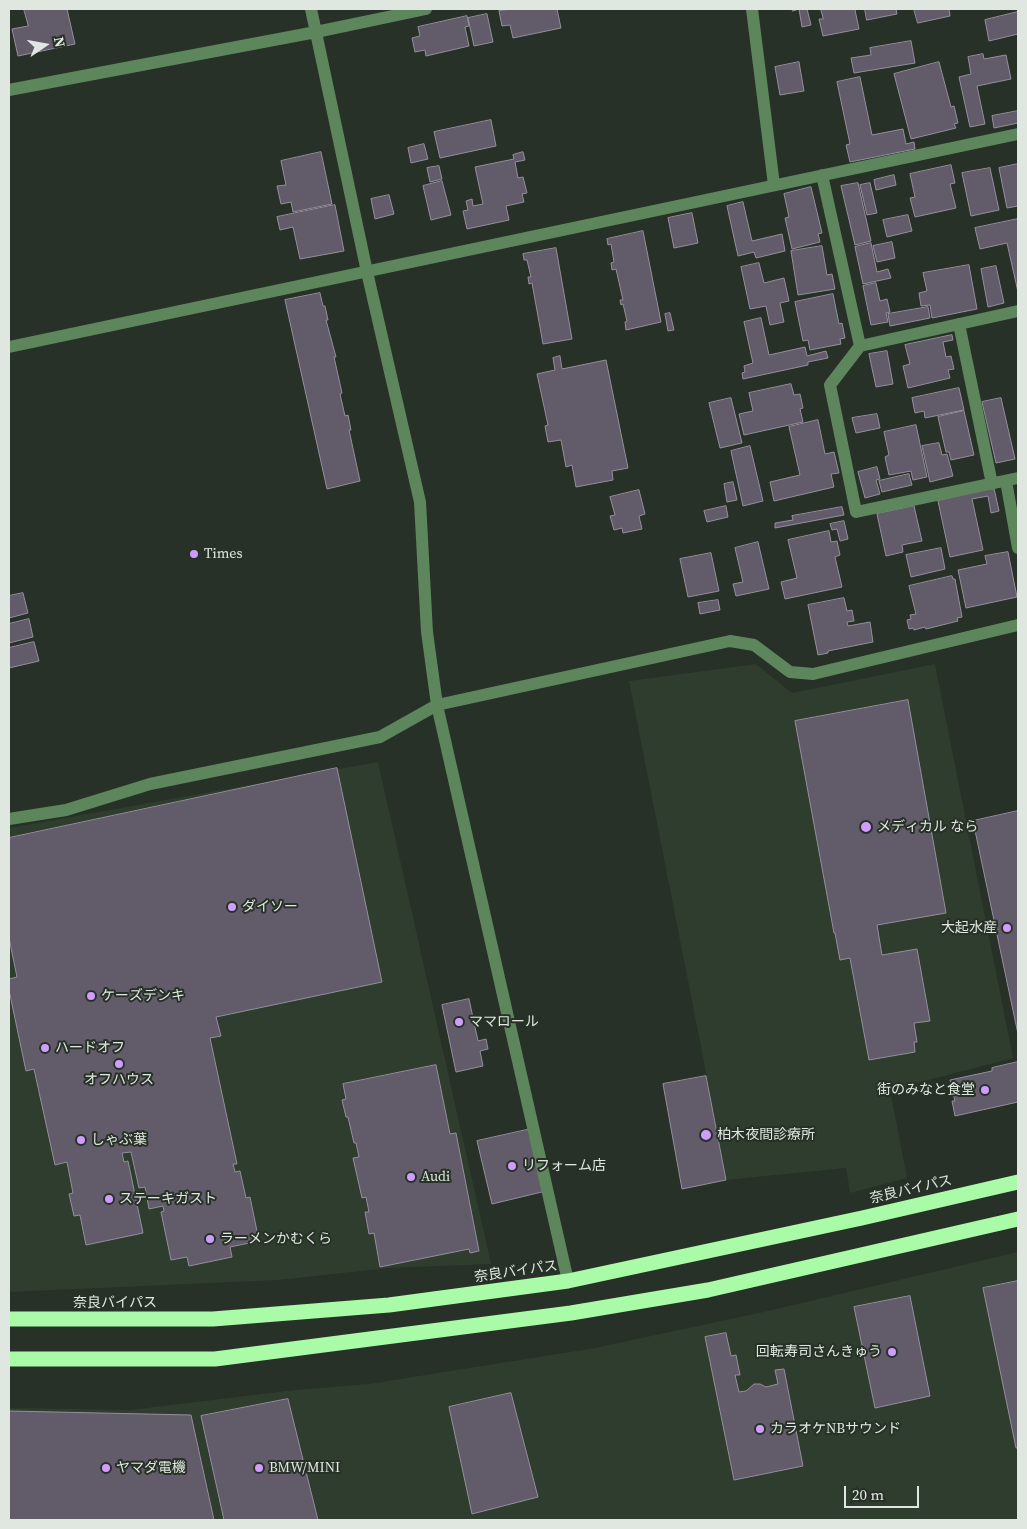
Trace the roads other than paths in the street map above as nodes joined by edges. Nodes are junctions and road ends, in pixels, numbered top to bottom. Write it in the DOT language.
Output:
graph roads {
  1 [pos="311,9"];
  2 [pos="426,9"];
  3 [pos="752,9"];
  4 [pos="316,32"];
  5 [pos="9,90"];
  6 [pos="1018,134"];
  7 [pos="822,176"];
  8 [pos="774,185"];
  9 [pos="367,272"];
  10 [pos="1018,311"];
  11 [pos="958,324"];
  12 [pos="860,346"];
  13 [pos="9,347"];
  14 [pos="1012,479"];
  15 [pos="992,484"];
  16 [pos="1018,548"];
  17 [pos="1018,625"];
  18 [pos="437,705"];
  19 [pos="9,819"];
  20 [pos="1018,1182"];
  21 [pos="1018,1219"];
  22 [pos="568,1281"];
  23 [pos="9,1319"];
  24 [pos="9,1360"];
  1 -- 4 [label="street"];
  2 -- 4 [label="street"];
  3 -- 8 [label="street"];
  4 -- 5 [label="street"];
  4 -- 9 [label="street"];
  6 -- 7 [label="street"];
  7 -- 8 [label="street"];
  7 -- 12 [label="street"];
  8 -- 9 [label="street"];
  9 -- 13 [label="street"];
  9 -- 18 [label="street"];
  10 -- 11 [label="street"];
  11 -- 12 [label="street"];
  11 -- 15 [label="street"];
  12 -- 15 [label="street"];
  14 -- 15 [label="street"];
  14 -- 16 [label="street"];
  17 -- 18 [label="street"];
  18 -- 19 [label="street"];
  18 -- 22 [label="street"];
  20 -- 22 [label="highway, 奈良バイパス"];
  21 -- 24 [label="highway"];
  22 -- 23 [label="highway, 奈良バイパス"];
}
